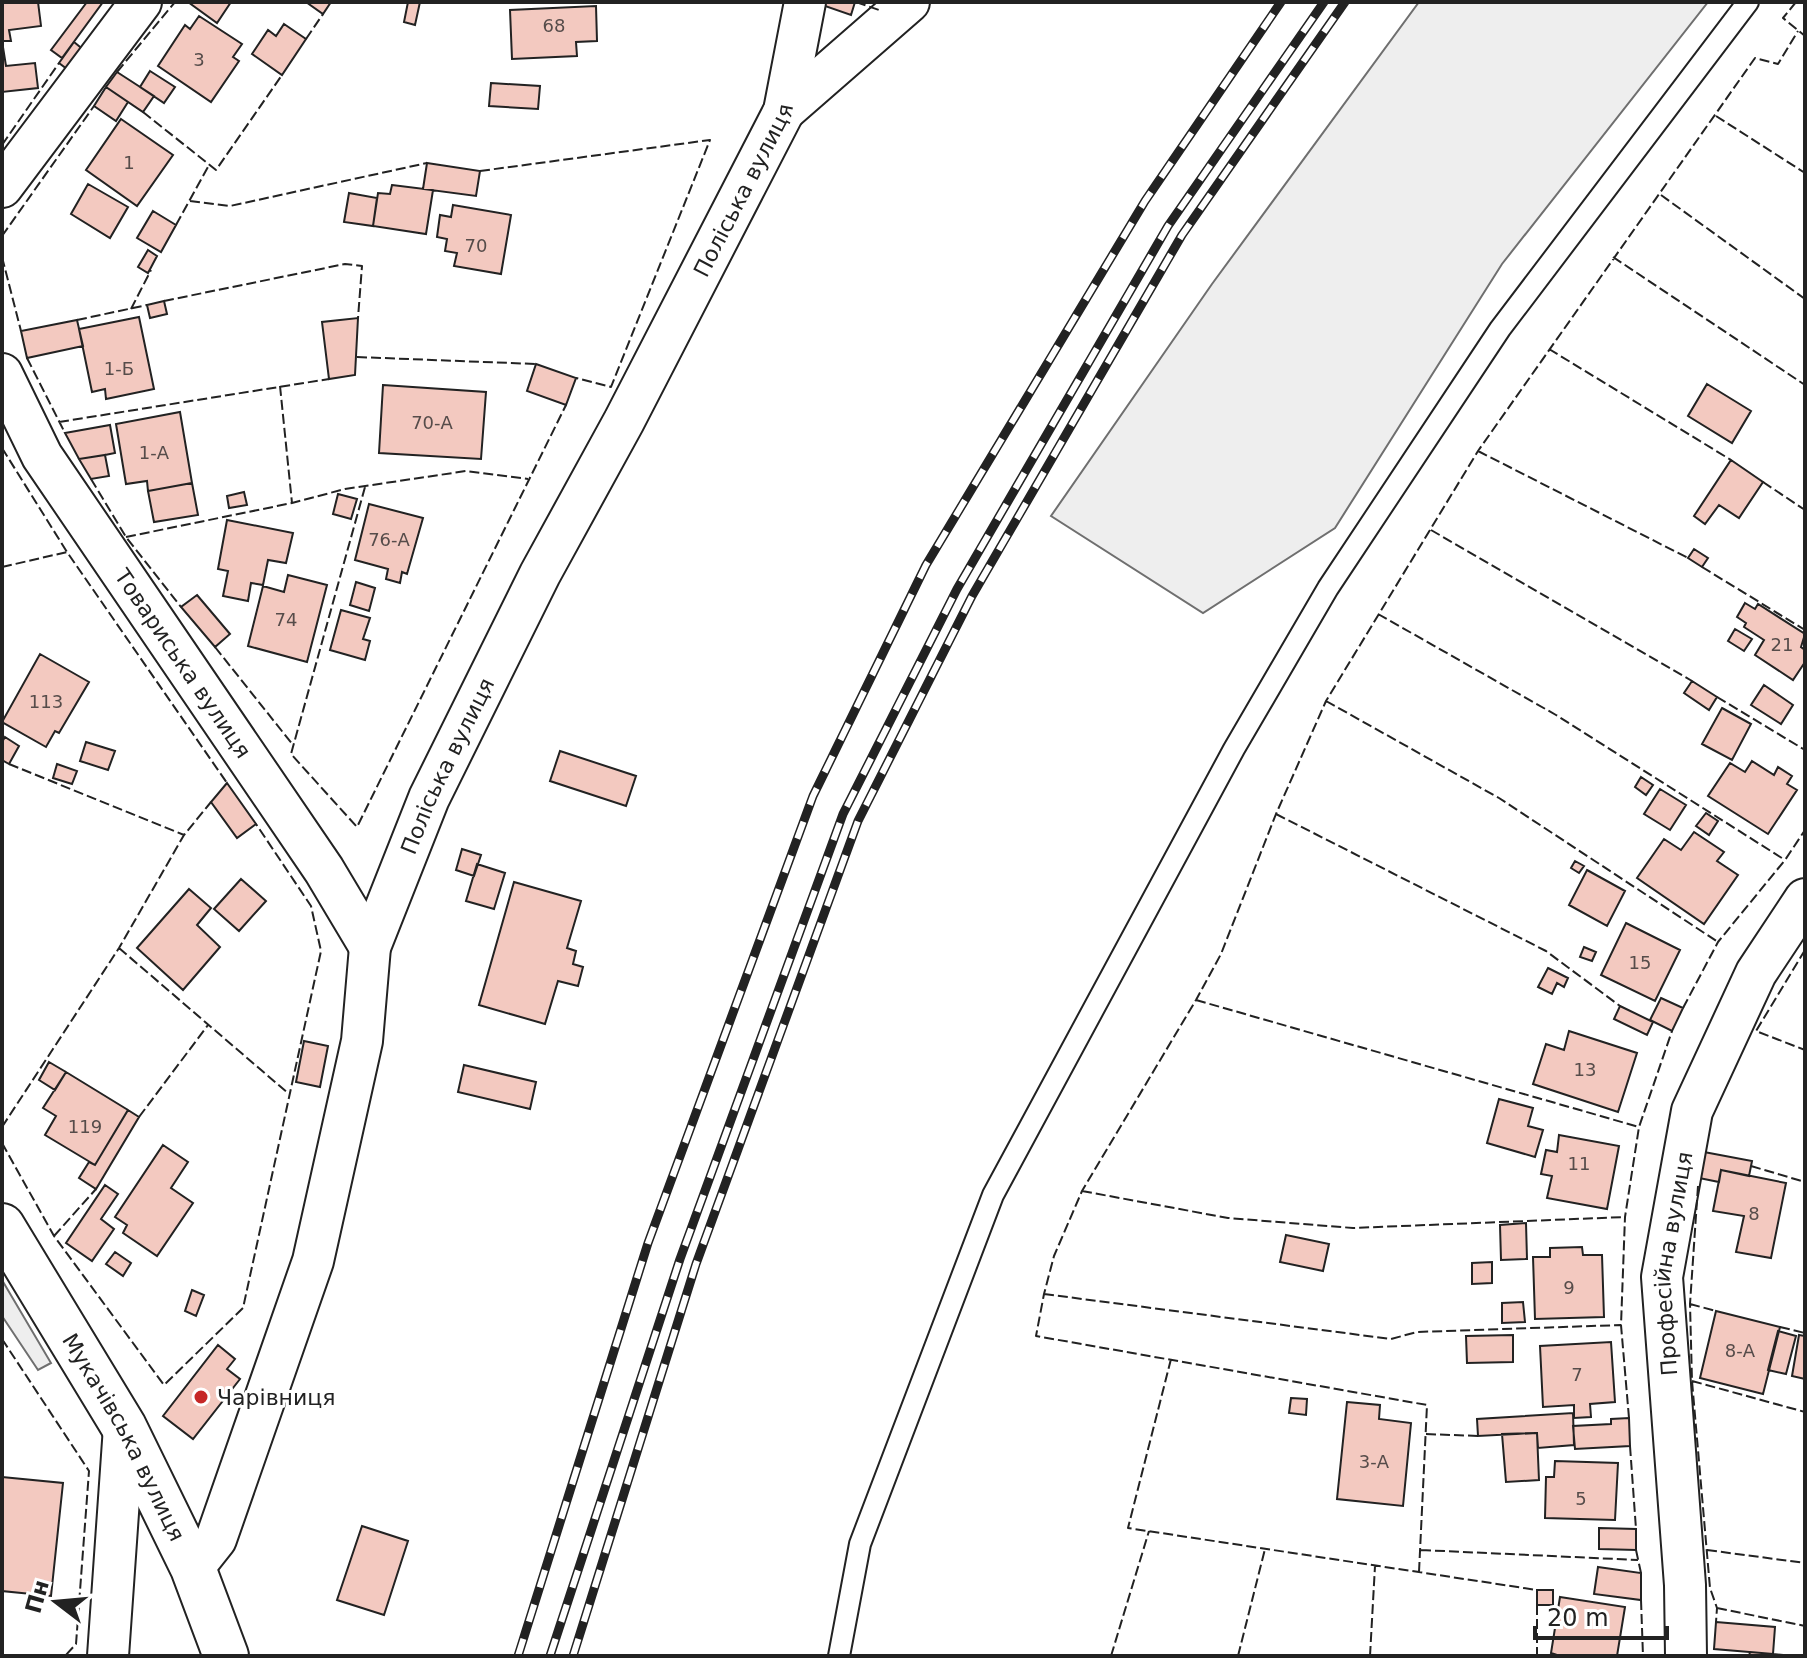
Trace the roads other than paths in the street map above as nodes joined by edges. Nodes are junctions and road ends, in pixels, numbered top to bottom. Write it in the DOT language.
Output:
graph roads {
  1 [pos="141,2"];
  2 [pos="805,2"];
  3 [pos="909,2"];
  4 [pos="1748,2"];
  5 [pos="784,111"];
  6 [pos="2,187"];
  7 [pos="2,374"];
  8 [pos="1805,899"];
  9 [pos="370,947"];
  10 [pos="2,1226"];
  11 [pos="124,1427"];
  12 [pos="193,1568"];
  13 [pos="108,1656"];
  14 [pos="226,1656"];
  15 [pos="839,1656"];
  16 [pos="1686,1656"];
  1 -- 6 [label="street"];
  2 -- 5 [label="street, Поліська вулиця"];
  3 -- 5 [label="street"];
  4 -- 15 [label="lane"];
  5 -- 9 [label="street, Поліська вулиця"];
  7 -- 9 [label="street, Товариська вулиця"];
  8 -- 16 [label="street, Професійна вулиця"];
  9 -- 12 [label="street, Поліська вулиця"];
  10 -- 11 [label="street, Мукачівська вулиця"];
  11 -- 12 [label="street, Мукачівська вулиця"];
  11 -- 13 [label="street"];
  12 -- 14 [label="street, Мукачівська вулиця"];
}
